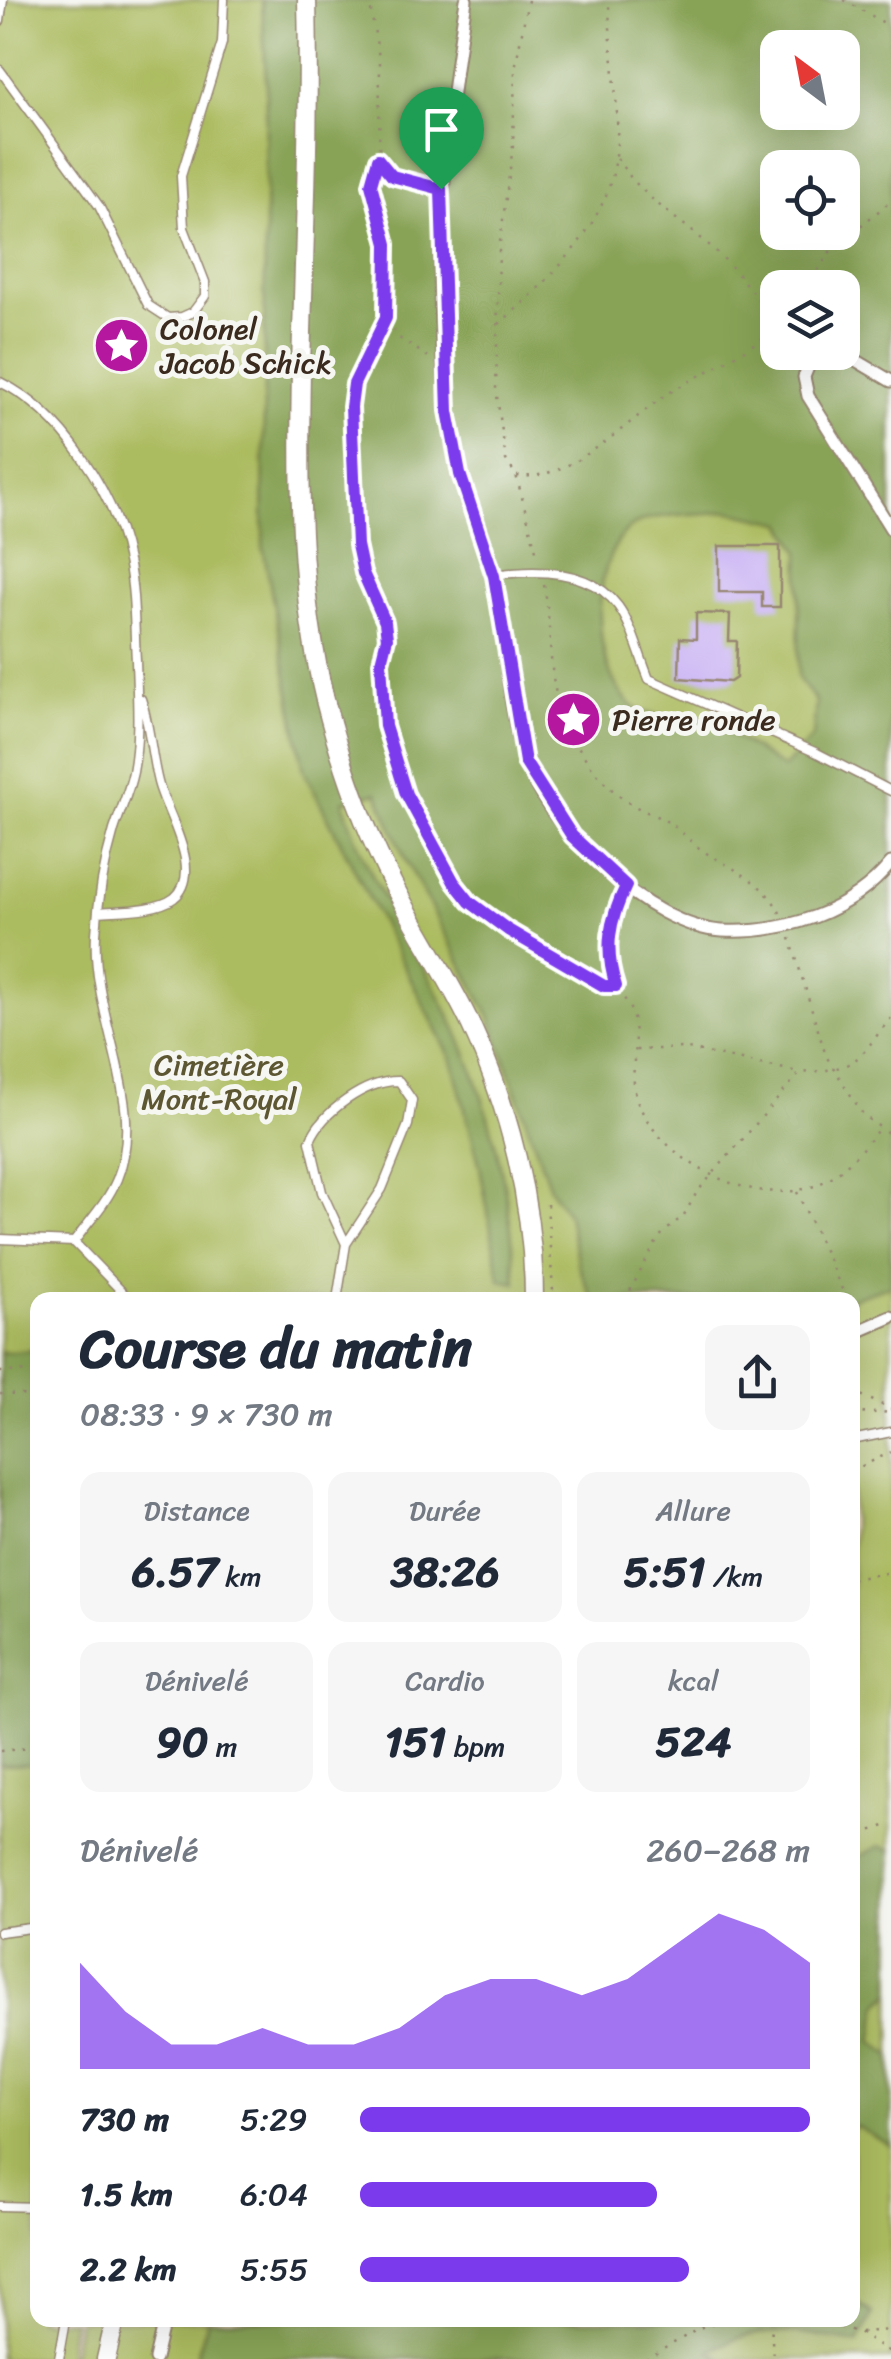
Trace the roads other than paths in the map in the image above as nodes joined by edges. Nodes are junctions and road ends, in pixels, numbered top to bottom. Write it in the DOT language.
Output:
graph roads {
  1 [pos="3,0"];
  2 [pos="224,0"];
  3 [pos="307,0"];
  4 [pos="316,0"];
  5 [pos="466,0"];
  6 [pos="0,21"];
  7 [pos="0,70"];
  8 [pos="860,362"];
  9 [pos="807,370"];
  10 [pos="891,380"];
  11 [pos="0,382"];
  12 [pos="891,529"];
  13 [pos="494,576"];
  14 [pos="140,698"];
  15 [pos="891,792"];
  16 [pos="891,863"];
  17 [pos="99,912"];
  18 [pos="532,1233"];
  19 [pos="0,1240"];
  20 [pos="74,1242"];
  21 [pos="346,1244"];
  22 [pos="122,1292"];
  23 [pos="337,1292"];
  24 [pos="541,1292"];
  25 [pos="891,1317"];
  26 [pos="860,1331"];
  27 [pos="891,1432"];
  28 [pos="860,1438"];
  29 [pos="30,1928"];
  30 [pos="0,1932"];
  31 [pos="0,2206"];
  32 [pos="30,2208"];
  33 [pos="65,2327"];
  34 [pos="113,2327"];
  35 [pos="162,2327"];
  36 [pos="60,2359"];
  37 [pos="106,2359"];
  38 [pos="154,2359"];
  1 -- 6 [label="lane"];
  2 -- 7 [label="lane"];
  3 -- 18 [label="street"];
  4 -- 18 [label="street"];
  5 -- 13 [label="street"];
  8 -- 10 [label="street"];
  9 -- 12 [label="street"];
  11 -- 14 [label="lane"];
  13 -- 15 [label="lane"];
  13 -- 16 [label="street"];
  14 -- 17 [label="lane"];
  14 -- 17 [label="lane"];
  17 -- 20 [label="lane"];
  18 -- 24 [label="street"];
  19 -- 20 [label="lane"];
  20 -- 22 [label="lane"];
  21 -- 21 [label="lane"];
  21 -- 23 [label="lane"];
  25 -- 26 [label="street"];
  27 -- 28 [label="lane"];
  29 -- 30 [label="lane"];
  31 -- 32 [label="lane"];
  33 -- 36 [label="lane"];
  34 -- 37 [label="street"];
  35 -- 38 [label="street"];
}
